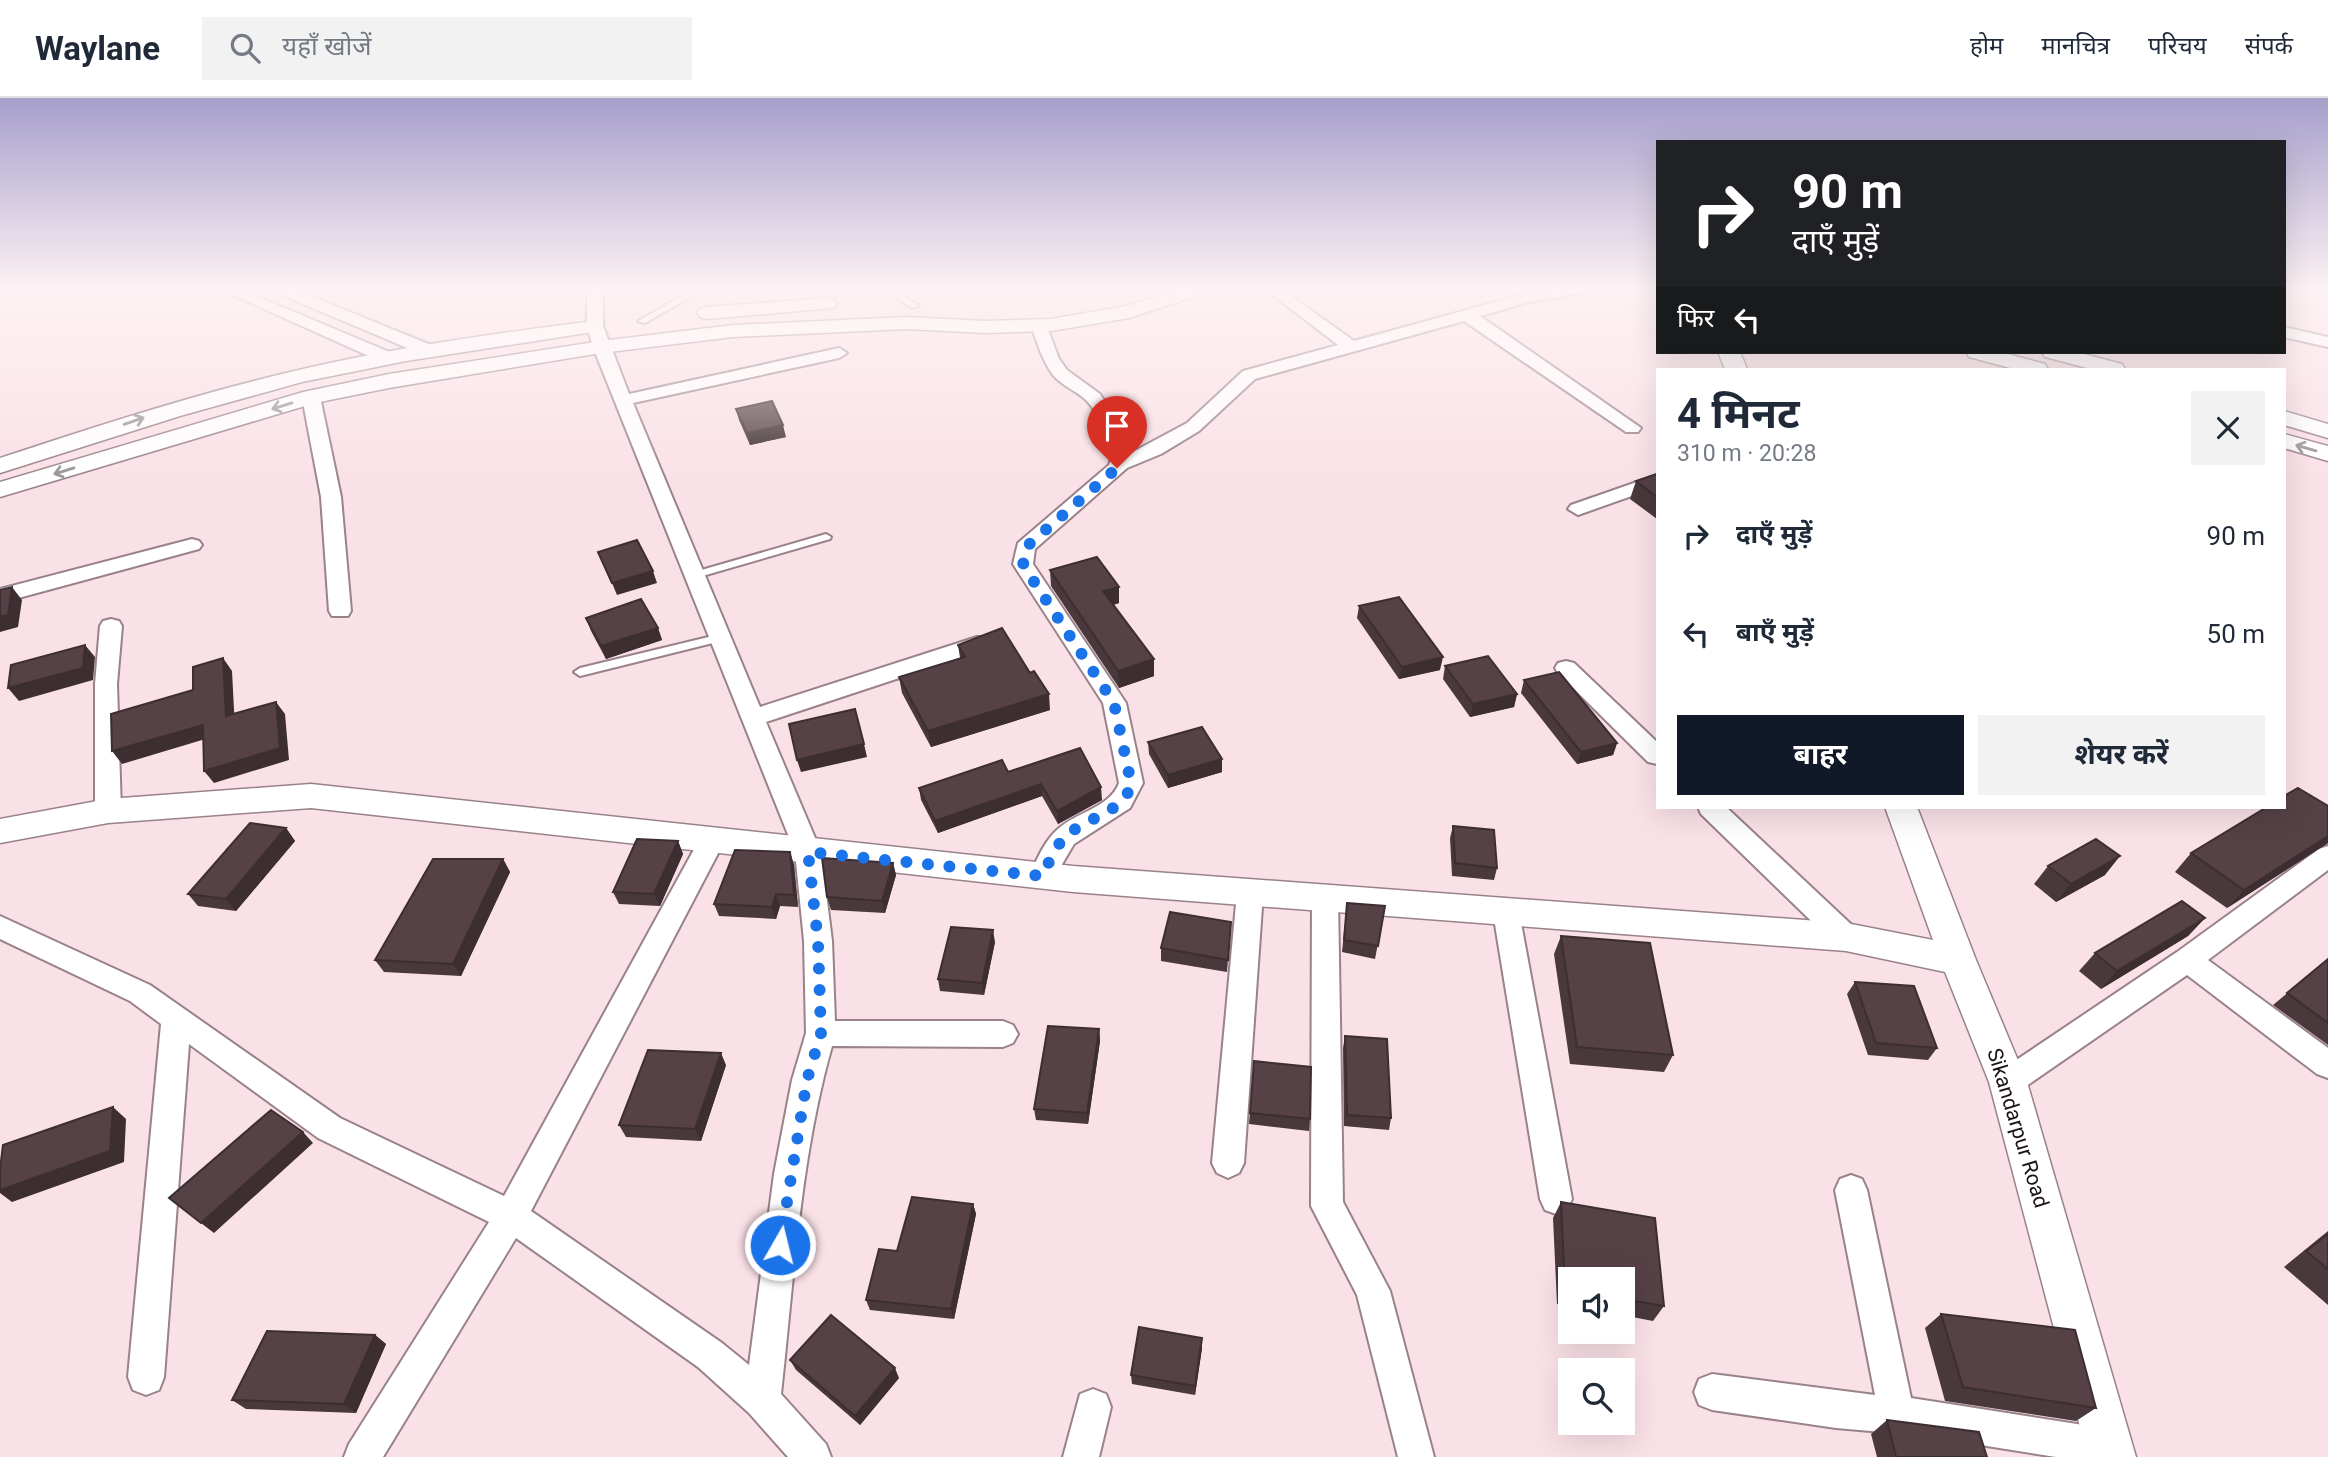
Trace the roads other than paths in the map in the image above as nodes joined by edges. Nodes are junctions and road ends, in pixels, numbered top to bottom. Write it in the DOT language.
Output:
graph roads {
  1 [pos="377,353"];
  2 [pos="415,353"];
  3 [pos="520,353"];
  4 [pos="605,353"];
  5 [pos="1049,353"];
  6 [pos="1328,353"];
  7 [pos="1523,353"];
  8 [pos="839,354"];
  9 [pos="1984,354"];
  10 [pos="2060,354"];
  11 [pos="388,358"];
  12 [pos="2033,368"];
  13 [pos="2110,368"];
  14 [pos="311,397"];
  15 [pos="624,400"];
  16 [pos="2286,419"];
  17 [pos="1632,428"];
  18 [pos="2328,431"];
  19 [pos="2286,442"];
  20 [pos="2328,454"];
  21 [pos="1119,464"];
  22 [pos="0,466"];
  23 [pos="1656,481"];
  24 [pos="0,490"];
  25 [pos="1578,509"];
  26 [pos="827,537"];
  27 [pos="192,545"];
  28 [pos="695,575"];
  29 [pos="0,596"];
  30 [pos="340,611"];
  31 [pos="111,626"];
  32 [pos="721,638"];
  33 [pos="985,642"];
  34 [pos="1566,668"];
  35 [pos="580,672"];
  36 [pos="753,718"];
  37 [pos="1656,755"];
  38 [pos="1712,809"];
  39 [pos="1902,809"];
  40 [pos="108,811"];
  41 [pos="0,831"];
  42 [pos="712,840"];
  43 [pos="808,852"];
  44 [pos="2328,856"];
  45 [pos="1042,876"];
  46 [pos="1250,893"];
  47 [pos="1325,897"];
  48 [pos="1506,912"];
  49 [pos="0,927"];
  50 [pos="1846,937"];
  51 [pos="1958,960"];
  52 [pos="2187,960"];
  53 [pos="176,1019"];
  54 [pos="821,1033"];
  55 [pos="1003,1034"];
  56 [pos="2328,1065"];
  57 [pos="2008,1083"];
  58 [pos="1228,1163"];
  59 [pos="1851,1190"];
  60 [pos="1556,1199"];
  61 [pos="511,1216"];
  62 [pos="146,1377"];
  63 [pos="1712,1392"];
  64 [pos="762,1400"];
  65 [pos="1093,1407"];
  66 [pos="1897,1416"];
  67 [pos="2111,1452"];
  68 [pos="362,1457"];
  69 [pos="813,1457"];
  70 [pos="1081,1457"];
  71 [pos="1416,1457"];
  1 -- 11 [label="street"];
  2 -- 11 [label="street"];
  3 -- 14 [label="street"];
  4 -- 15 [label="street"];
  5 -- 21 [label="street"];
  6 -- 21 [label="street"];
  7 -- 17 [label="street"];
  8 -- 15 [label="street"];
  9 -- 12 [label="street"];
  10 -- 13 [label="street"];
  22 -- 11 [label="street, one-way"];
  14 -- 24 [label="street, one-way"];
  14 -- 30 [label="street"];
  15 -- 28 [label="street"];
  16 -- 18 [label="street"];
  20 -- 19 [label="street, one-way"];
  21 -- 45 [label="street"];
  23 -- 25 [label="street"];
  26 -- 28 [label="lane"];
  27 -- 29 [label="street"];
  28 -- 32 [label="street"];
  31 -- 40 [label="street"];
  32 -- 35 [label="lane"];
  32 -- 36 [label="street"];
  33 -- 36 [label="street"];
  34 -- 37 [label="street"];
  36 -- 43 [label="street"];
  38 -- 50 [label="street"];
  39 -- 51 [label="street, Sikandarpur Road"];
  40 -- 41 [label="street"];
  40 -- 42 [label="street"];
  42 -- 43 [label="street"];
  42 -- 61 [label="street"];
  43 -- 45 [label="street"];
  43 -- 54 [label="street"];
  44 -- 52 [label="street"];
  45 -- 46 [label="street"];
  46 -- 47 [label="street"];
  46 -- 58 [label="street"];
  47 -- 48 [label="street"];
  47 -- 71 [label="street"];
  48 -- 50 [label="street"];
  48 -- 60 [label="street"];
  49 -- 53 [label="street"];
  50 -- 51 [label="street"];
  51 -- 57 [label="street, Sikandarpur Road"];
  52 -- 56 [label="street"];
  52 -- 57 [label="street"];
  53 -- 61 [label="street"];
  53 -- 62 [label="street"];
  54 -- 55 [label="street"];
  54 -- 64 [label="street"];
  57 -- 67 [label="street, Sikandarpur Road"];
  59 -- 66 [label="street"];
  61 -- 64 [label="street"];
  61 -- 68 [label="street"];
  63 -- 66 [label="street"];
  64 -- 69 [label="street"];
  65 -- 70 [label="street"];
  66 -- 67 [label="street"];
}
